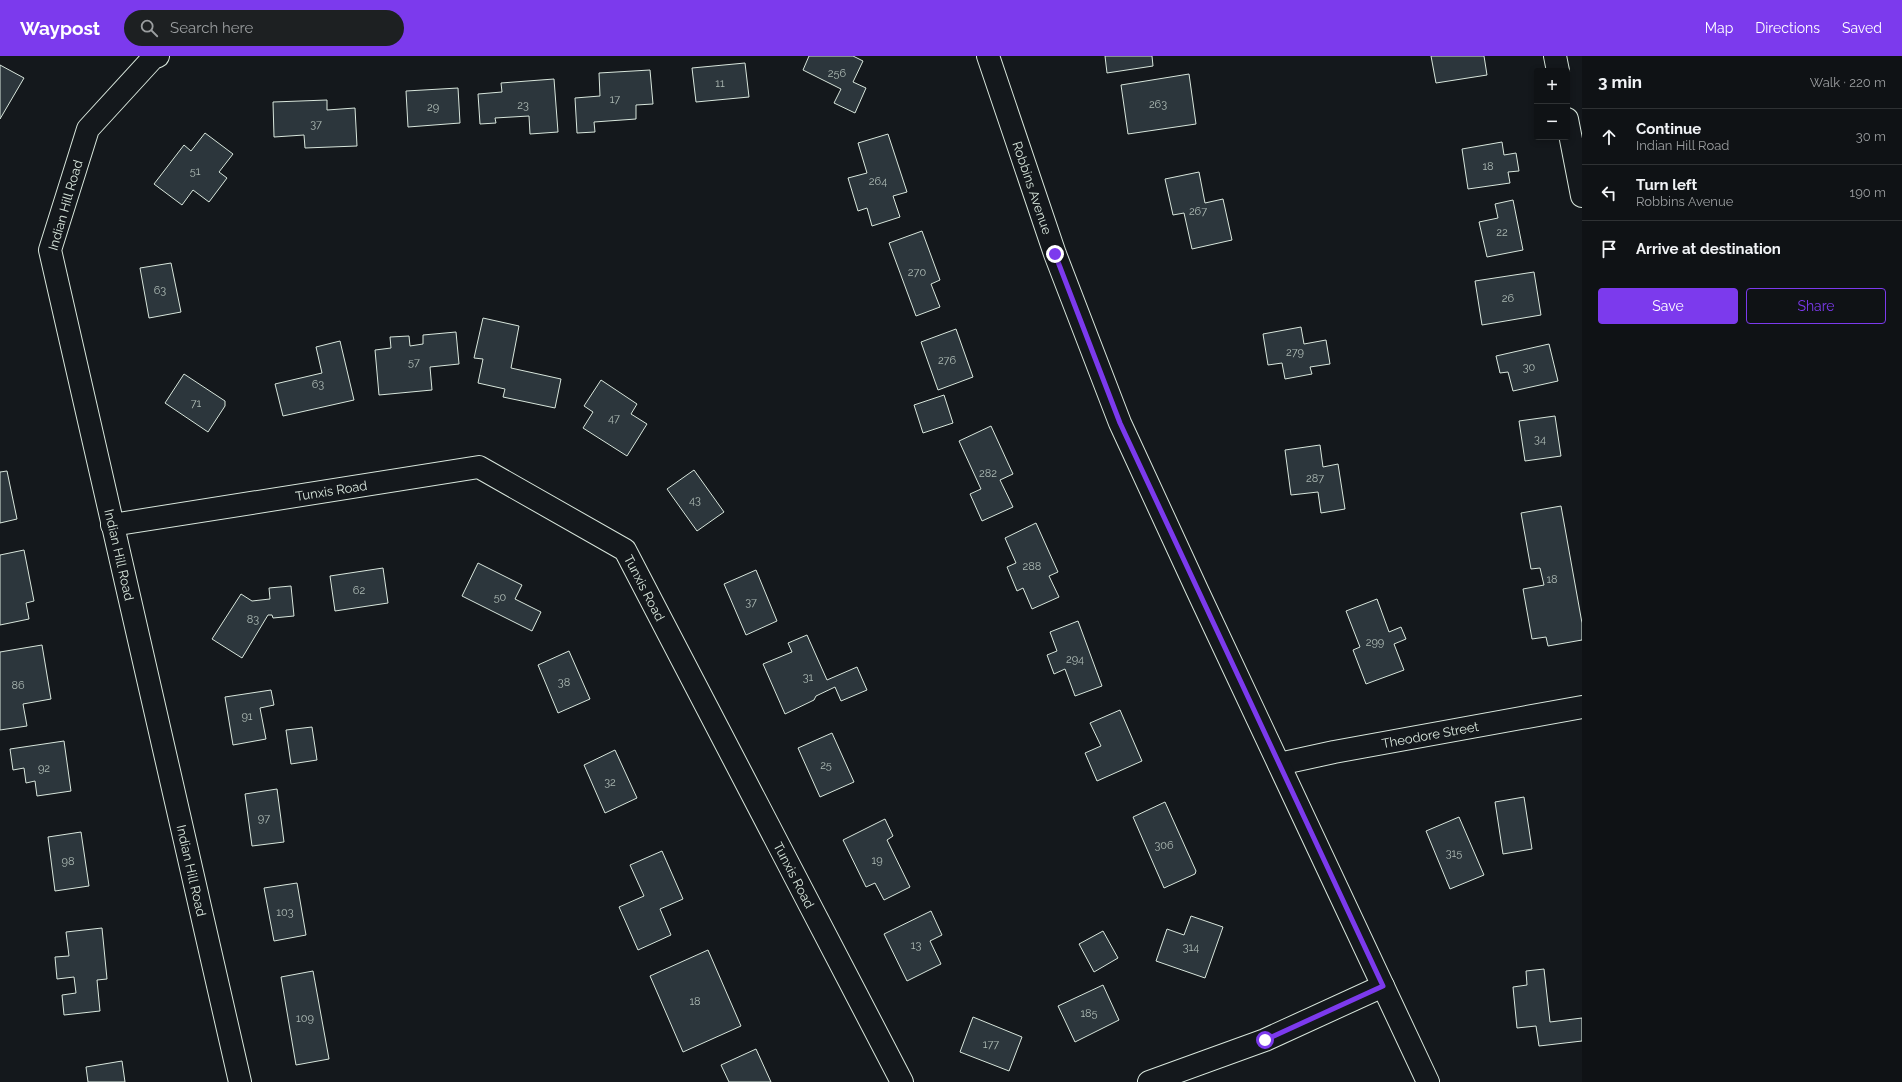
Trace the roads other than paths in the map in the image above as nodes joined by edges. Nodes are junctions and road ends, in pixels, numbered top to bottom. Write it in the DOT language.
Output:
graph roads {
  1 [pos="158,56"];
  2 [pos="988,56"];
  3 [pos="1555,56"];
  4 [pos="1557,68"];
  5 [pos="1570,134"];
  6 [pos="1582,196"];
  7 [pos="112,525"];
  8 [pos="1582,707"];
  9 [pos="1279,764"];
  10 [pos="1383,986"];
  11 [pos="240,1082"];
  12 [pos="902,1082"];
  13 [pos="1149,1082"];
  14 [pos="1428,1082"];
  1 -- 7 [label="street, Indian Hill Road"];
  2 -- 9 [label="street, Robbins Avenue"];
  3 -- 4 [label="street"];
  5 -- 6 [label="street"];
  7 -- 11 [label="street, Indian Hill Road"];
  7 -- 12 [label="street, Tunxis Road"];
  8 -- 9 [label="street, Theodore Street"];
  9 -- 10 [label="street, Robbins Avenue"];
  10 -- 13 [label="street"];
  10 -- 14 [label="street, Robbins Avenue"];
}
